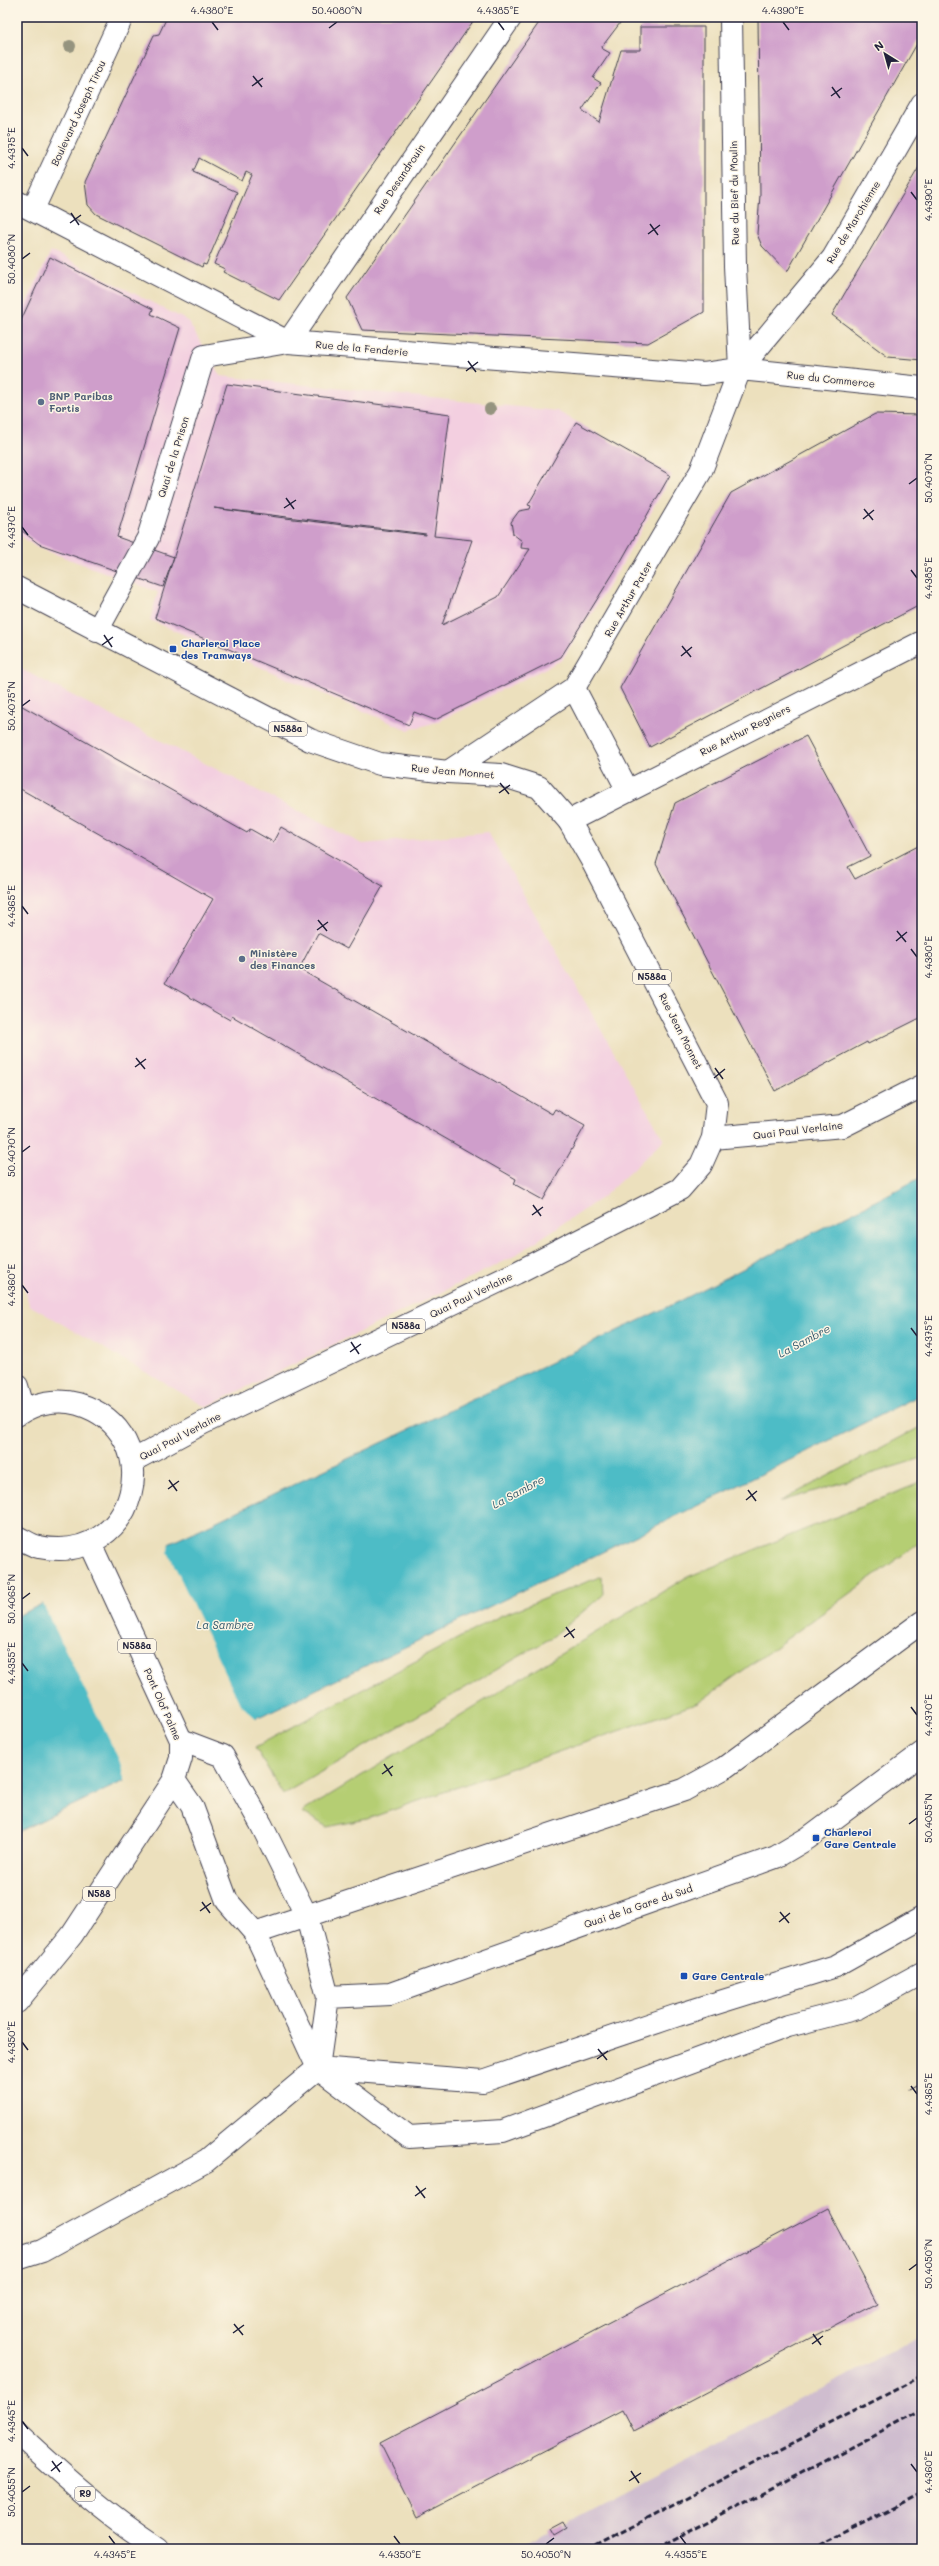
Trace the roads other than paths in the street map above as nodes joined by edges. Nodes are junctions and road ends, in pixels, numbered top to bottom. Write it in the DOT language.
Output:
graph roads {
  1 [pos="122,17"];
  2 [pos="511,17"];
  3 [pos="731,17"];
  4 [pos="922,104"];
  5 [pos="25,205"];
  6 [pos="288,342"];
  7 [pos="740,369"];
  8 [pos="922,388"];
  9 [pos="17,588"];
  10 [pos="97,631"];
  11 [pos="922,642"];
  12 [pos="574,688"];
  13 [pos="448,772"];
  14 [pos="627,789"];
  15 [pos="569,820"];
  16 [pos="922,1086"];
  17 [pos="713,1138"];
  18 [pos="680,1189"];
  19 [pos="17,1386"];
  20 [pos="21,1412"];
  21 [pos="132,1461"];
  22 [pos="17,1537"];
  23 [pos="92,1548"];
  24 [pos="922,1622"];
  25 [pos="181,1740"];
  26 [pos="922,1753"];
  27 [pos="174,1780"];
  28 [pos="307,1917"];
  29 [pos="922,1918"];
  30 [pos="255,1932"];
  31 [pos="922,1973"];
  32 [pos="328,1996"];
  33 [pos="17,2002"];
  34 [pos="318,2068"];
  35 [pos="17,2259"];
  36 [pos="17,2433"];
  37 [pos="159,2549"];
  1 -- 5 [label="main road, Boulevard Joseph Tirou"];
  2 -- 6 [label="main road, Rue Desandrouin"];
  3 -- 7 [label="main road, Rue du Bief du Moulin"];
  4 -- 7 [label="main road, Rue de Marchienne"];
  5 -- 6 [label="main road, Rue de la Fenderie"];
  6 -- 7 [label="main road, Rue de la Fenderie"];
  6 -- 10 [label="main road, Quai de la Prison"];
  7 -- 8 [label="main road, Rue du Commerce"];
  7 -- 12 [label="main road, Rue Arthur Pater"];
  9 -- 10 [label="main road, Rue Jean Monnet / N588a"];
  10 -- 13 [label="main road, Rue Jean Monnet / N588a"];
  11 -- 14 [label="main road, Rue Arthur Regniers"];
  12 -- 13 [label="main road, Rue Arthur Pater"];
  12 -- 14 [label="main road"];
  13 -- 15 [label="main road, Rue Jean Monnet / N588a"];
  14 -- 15 [label="main road, Rue Arthur Regniers"];
  15 -- 17 [label="main road, Rue Jean Monnet / N588a"];
  16 -- 17 [label="main road, Quai Paul Verlaine"];
  17 -- 18 [label="main road, Rue Jean Monnet / N588a"];
  18 -- 21 [label="main road, Quai Paul Verlaine / N588a"];
  19 -- 20 [label="main road"];
  20 -- 21 [label="main road"];
  21 -- 23 [label="main road"];
  22 -- 23 [label="main road"];
  23 -- 25 [label="main road, Pont Olof Palme / N588a"];
  24 -- 28 [label="main road"];
  25 -- 27 [label="main road, Pont Olof Palme / N588a"];
  25 -- 28 [label="main road"];
  26 -- 32 [label="main road, Quai de la Gare du Sud"];
  27 -- 30 [label="main road"];
  27 -- 33 [label="main road, N588"];
  28 -- 30 [label="main road"];
  28 -- 32 [label="main road"];
  29 -- 34 [label="main road"];
  30 -- 34 [label="main road"];
  31 -- 34 [label="main road"];
  32 -- 34 [label="main road"];
  34 -- 35 [label="main road"];
  36 -- 37 [label="main road, R9"];
}
